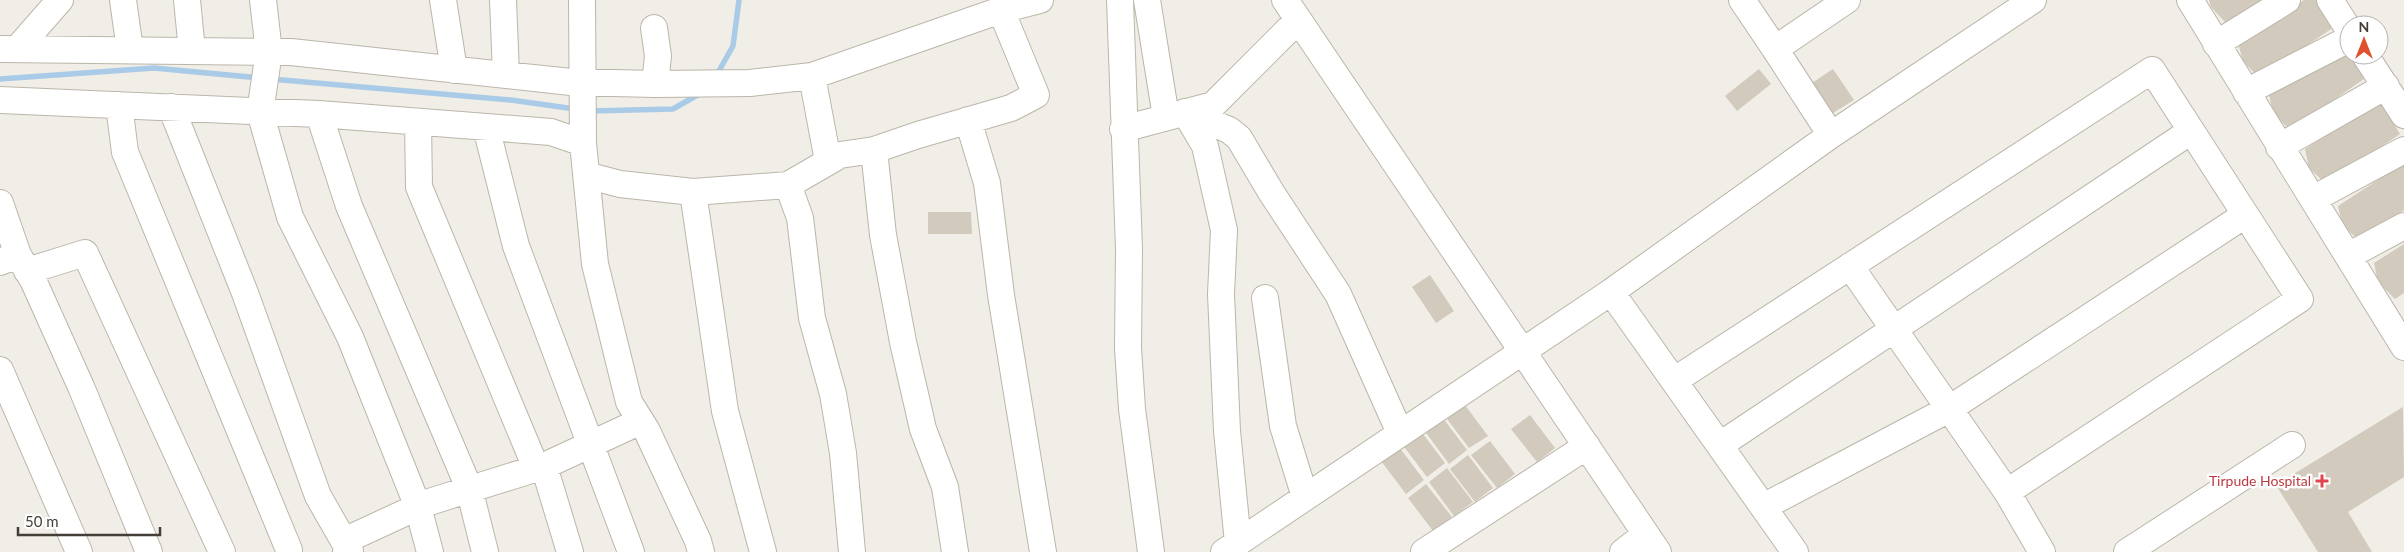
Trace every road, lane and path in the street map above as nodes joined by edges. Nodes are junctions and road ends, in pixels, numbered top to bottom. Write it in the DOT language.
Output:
graph roads {
  1 [pos="60,0"];
  2 [pos="123,0"];
  3 [pos="187,0"];
  4 [pos="263,0"];
  5 [pos="443,0"];
  6 [pos="503,0"];
  7 [pos="582,0"];
  8 [pos="1040,0"];
  9 [pos="1120,0"];
  10 [pos="1148,0"];
  11 [pos="1742,0"];
  12 [pos="1847,0"];
  13 [pos="2033,0"];
  14 [pos="2190,0"];
  15 [pos="2288,0"];
  16 [pos="2330,0"];
  17 [pos="1001,10"];
  18 [pos="1291,10"];
  19 [pos="2340,15"];
  20 [pos="654,28"];
  21 [pos="2216,44"];
  22 [pos="2339,44"];
  23 [pos="8,49"];
  24 [pos="1775,49"];
  25 [pos="130,50"];
  26 [pos="192,51"];
  27 [pos="270,52"];
  28 [pos="2372,65"];
  29 [pos="454,70"];
  30 [pos="506,75"];
  31 [pos="812,76"];
  32 [pos="584,82"];
  33 [pos="656,84"];
  34 [pos="2386,86"];
  35 [pos="2246,92"];
  36 [pos="0,100"];
  37 [pos="119,105"];
  38 [pos="171,108"];
  39 [pos="260,112"];
  40 [pos="319,114"];
  41 [pos="1175,115"];
  42 [pos="2404,115"];
  43 [pos="968,120"];
  44 [pos="418,122"];
  45 [pos="486,127"];
  46 [pos="1123,129"];
  47 [pos="2191,131"];
  48 [pos="1831,135"];
  49 [pos="583,143"];
  50 [pos="2279,147"];
  51 [pos="874,150"];
  52 [pos="2404,150"];
  53 [pos="828,161"];
  54 [pos="586,174"];
  55 [pos="788,185"];
  56 [pos="692,192"];
  57 [pos="2313,199"];
  58 [pos="0,203"];
  59 [pos="2245,215"];
  60 [pos="2404,226"];
  61 [pos="2348,256"];
  62 [pos="15,263"];
  63 [pos="1850,266"];
  64 [pos="1611,292"];
  65 [pos="1265,298"];
  66 [pos="2395,313"];
  67 [pos="1894,330"];
  68 [pos="2404,347"];
  69 [pos="1521,350"];
  70 [pos="0,370"];
  71 [pos="1675,380"];
  72 [pos="1949,409"];
  73 [pos="641,421"];
  74 [pos="1400,433"];
  75 [pos="590,444"];
  76 [pos="1720,445"];
  77 [pos="2292,445"];
  78 [pos="1586,446"];
  79 [pos="540,467"];
  80 [pos="469,488"];
  81 [pos="2007,492"];
  82 [pos="1305,497"];
  83 [pos="418,507"];
  84 [pos="1763,507"];
  85 [pos="1652,543"];
  86 [pos="1231,547"];
  87 [pos="287,551"];
  88 [pos="78,552"];
  89 [pos="149,552"];
  90 [pos="222,552"];
  91 [pos="349,552"];
  92 [pos="430,552"];
  93 [pos="485,552"];
  94 [pos="570,552"];
  95 [pos="631,552"];
  96 [pos="701,552"];
  97 [pos="763,552"];
  98 [pos="852,552"];
  99 [pos="955,552"];
  100 [pos="1043,552"];
  101 [pos="1150,552"];
  102 [pos="1424,552"];
  103 [pos="1623,552"];
  104 [pos="1795,552"];
  105 [pos="2042,552"];
  106 [pos="2127,552"];
  1 -- 23 [label="street"];
  2 -- 25 [label="street"];
  3 -- 26 [label="street"];
  4 -- 27 [label="street"];
  5 -- 29 [label="street"];
  6 -- 30 [label="street"];
  7 -- 32 [label="street"];
  8 -- 17 [label="street"];
  9 -- 46 [label="street"];
  10 -- 41 [label="street"];
  11 -- 24 [label="street"];
  12 -- 24 [label="street"];
  13 -- 48 [label="street"];
  14 -- 21 [label="street"];
  15 -- 21 [label="street"];
  16 -- 19 [label="street"];
  17 -- 31 [label="street"];
  17 -- 43 [label="street"];
  18 -- 41 [label="street"];
  18 -- 69 [label="street"];
  20 -- 33 [label="street"];
  21 -- 35 [label="street"];
  22 -- 35 [label="street"];
  23 -- 25 [label="street"];
  24 -- 48 [label="street"];
  25 -- 26 [label="street"];
  26 -- 27 [label="street"];
  27 -- 29 [label="street"];
  27 -- 39 [label="street"];
  28 -- 34 [label="street"];
  29 -- 30 [label="street"];
  30 -- 32 [label="street"];
  31 -- 33 [label="street"];
  31 -- 53 [label="street"];
  32 -- 33 [label="street"];
  32 -- 49 [label="street"];
  34 -- 42 [label="street"];
  34 -- 50 [label="street"];
  35 -- 50 [label="street"];
  36 -- 37 [label="street"];
  37 -- 38 [label="street"];
  37 -- 87 [label="street"];
  38 -- 39 [label="street"];
  38 -- 91 [label="street"];
  39 -- 40 [label="street"];
  39 -- 83 [label="street"];
  40 -- 44 [label="street"];
  40 -- 80 [label="street"];
  41 -- 46 [label="street"];
  41 -- 74 [label="street"];
  41 -- 86 [label="street"];
  43 -- 51 [label="street"];
  43 -- 100 [label="street"];
  44 -- 45 [label="street"];
  44 -- 79 [label="street"];
  45 -- 49 [label="street"];
  45 -- 75 [label="street"];
  46 -- 101 [label="street"];
  47 -- 59 [label="street"];
  47 -- 63 [label="street"];
  47 -- 67 [label="street"];
  48 -- 64 [label="street"];
  49 -- 54 [label="street"];
  50 -- 57 [label="street"];
  51 -- 53 [label="street"];
  51 -- 99 [label="street"];
  52 -- 57 [label="street"];
  53 -- 55 [label="street"];
  54 -- 56 [label="street"];
  54 -- 73 [label="street"];
  55 -- 56 [label="street"];
  55 -- 98 [label="street"];
  56 -- 97 [label="street"];
  57 -- 61 [label="street"];
  58 -- 62 [label="street"];
  59 -- 72 [label="street"];
  59 -- 81 [label="street"];
  60 -- 61 [label="street"];
  61 -- 66 [label="street"];
  62 -- 89 [label="street"];
  62 -- 90 [label="street"];
  63 -- 67 [label="street"];
  63 -- 71 [label="street"];
  64 -- 69 [label="street"];
  64 -- 71 [label="street"];
  65 -- 82 [label="street"];
  66 -- 68 [label="street"];
  67 -- 72 [label="street"];
  67 -- 76 [label="street"];
  69 -- 74 [label="street"];
  69 -- 78 [label="street"];
  70 -- 88 [label="street"];
  71 -- 76 [label="street"];
  72 -- 81 [label="street"];
  72 -- 84 [label="street"];
  73 -- 75 [label="street"];
  73 -- 96 [label="street"];
  74 -- 82 [label="street"];
  75 -- 79 [label="street"];
  75 -- 95 [label="street"];
  76 -- 84 [label="street"];
  77 -- 106 [label="street"];
  78 -- 85 [label="street"];
  78 -- 102 [label="street"];
  79 -- 80 [label="street"];
  79 -- 94 [label="street"];
  80 -- 83 [label="street"];
  80 -- 93 [label="street"];
  81 -- 105 [label="street"];
  82 -- 86 [label="street"];
  83 -- 91 [label="street"];
  83 -- 92 [label="street"];
  84 -- 104 [label="street"];
  85 -- 103 [label="street"];
}
